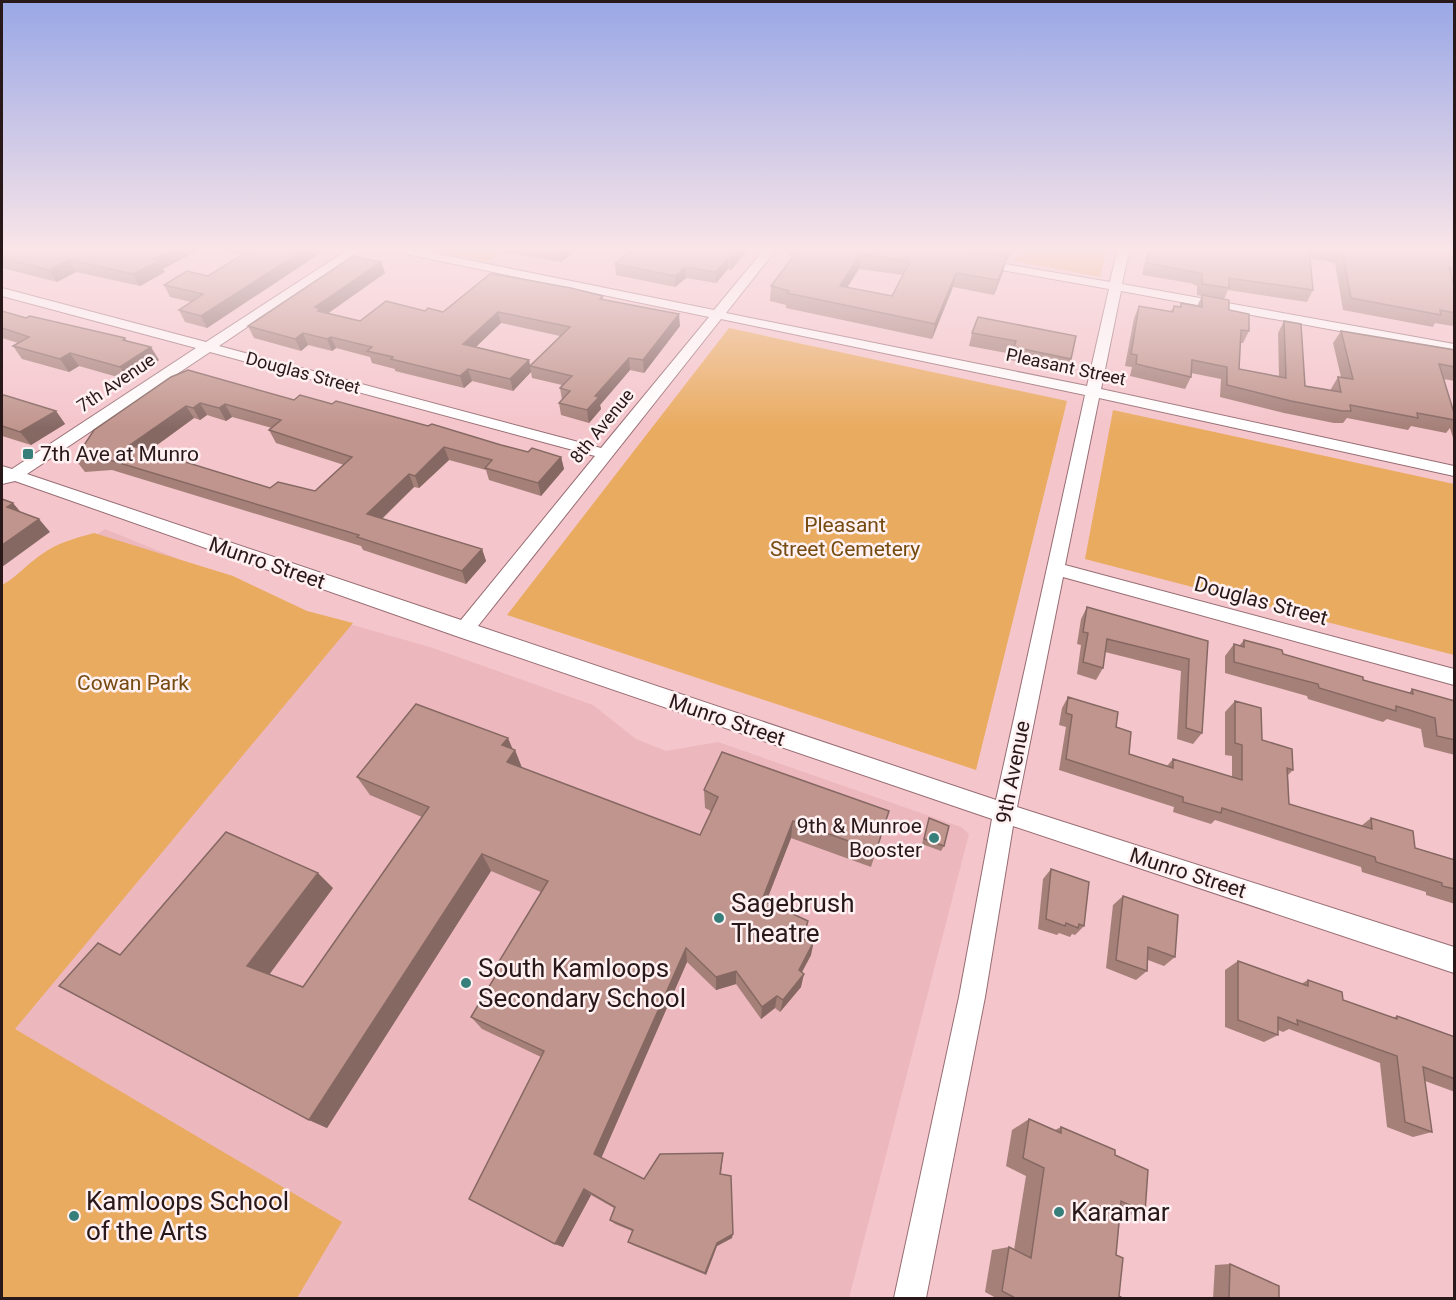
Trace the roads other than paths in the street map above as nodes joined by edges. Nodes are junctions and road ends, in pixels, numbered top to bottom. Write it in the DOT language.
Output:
graph roads {
  1 [pos="60,308"];
  2 [pos="267,308"];
  3 [pos="687,308"];
  4 [pos="723,308"];
  5 [pos="1111,308"];
  6 [pos="1234,308"];
  7 [pos="718,314"];
  8 [pos="206,347"];
  9 [pos="1455,348"];
  10 [pos="1093,392"];
  11 [pos="605,454"];
  12 [pos="1455,471"];
  13 [pos="6,476"];
  14 [pos="1056,569"];
  15 [pos="463,631"];
  16 [pos="1455,677"];
  17 [pos="1004,813"];
  18 [pos="1455,960"];
  19 [pos="910,1299"];
  1 -- 8 [label="street, Douglas Street"];
  2 -- 8 [label="street, 7th Avenue"];
  3 -- 7 [label="street, Pleasant Street"];
  4 -- 7 [label="street, 8th Avenue"];
  5 -- 10 [label="street, 9th Avenue"];
  6 -- 9 [label="street"];
  7 -- 10 [label="street, Pleasant Street"];
  7 -- 11 [label="street, 8th Avenue"];
  8 -- 11 [label="street, Douglas Street"];
  8 -- 13 [label="street, 7th Avenue"];
  10 -- 12 [label="street, Pleasant Street"];
  10 -- 14 [label="street, 9th Avenue"];
  11 -- 15 [label="street, 8th Avenue"];
  13 -- 15 [label="street, Munro Street"];
  14 -- 16 [label="street, Douglas Street"];
  14 -- 17 [label="street, 9th Avenue"];
  15 -- 17 [label="street, Munro Street"];
  17 -- 18 [label="street, Munro Street"];
  17 -- 19 [label="street, 9th Avenue"];
}
